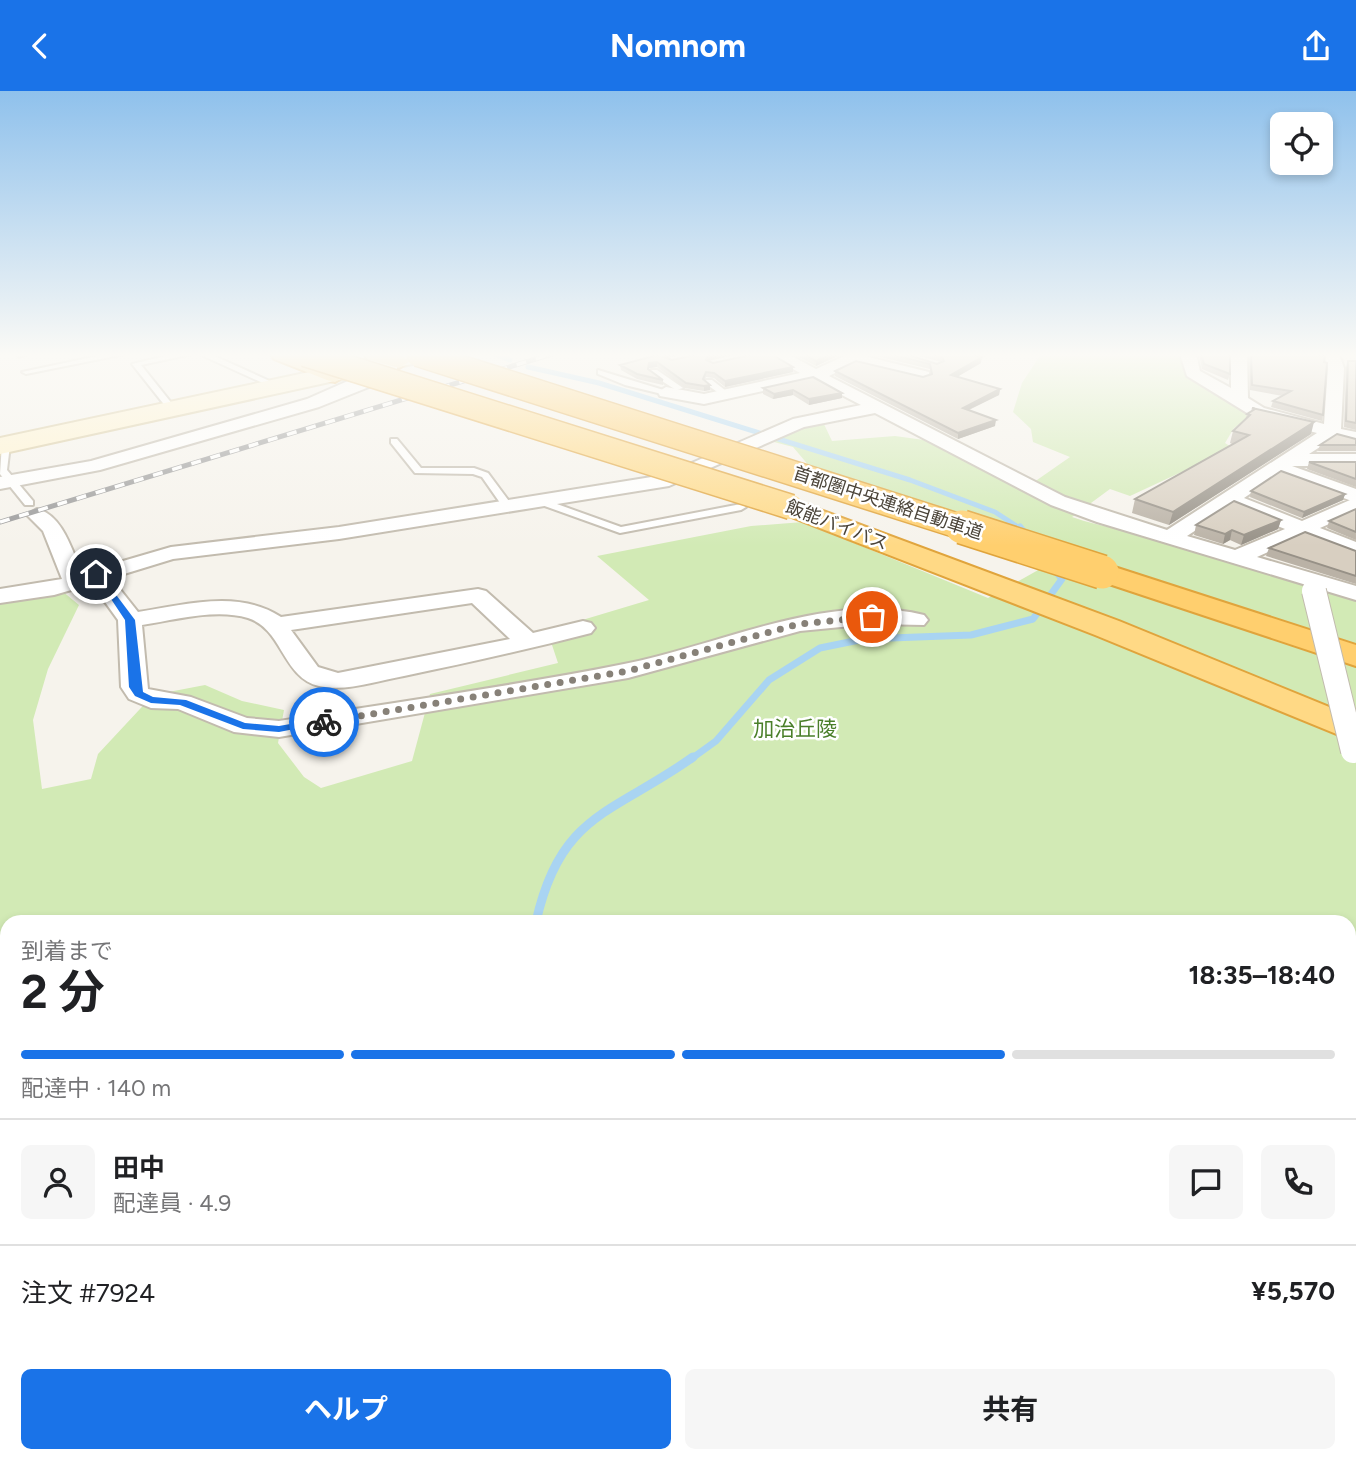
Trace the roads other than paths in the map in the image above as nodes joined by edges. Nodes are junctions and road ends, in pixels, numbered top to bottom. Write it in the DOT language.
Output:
graph roads {
  1 [pos="135,418"];
  2 [pos="261,418"];
  3 [pos="516,418"];
  4 [pos="517,418"];
  5 [pos="602,418"];
  6 [pos="656,418"];
  7 [pos="824,418"];
  8 [pos="894,418"];
  9 [pos="1281,418"];
  10 [pos="1332,418"];
  11 [pos="1332,431"];
  12 [pos="1356,438"];
  13 [pos="394,441"];
  14 [pos="2,446"];
  15 [pos="1356,460"];
  16 [pos="1284,464"];
  17 [pos="5,482"];
  18 [pos="1356,496"];
  19 [pos="1229,499"];
  20 [pos="543,502"];
  21 [pos="799,503"];
  22 [pos="1356,505"];
  23 [pos="741,507"];
  24 [pos="509,508"];
  25 [pos="33,509"];
  26 [pos="1303,528"];
  27 [pos="1171,537"];
  28 [pos="1356,550"];
  29 [pos="1238,557"];
  30 [pos="1110,565"];
  31 [pos="85,577"];
  32 [pos="1335,586"];
  33 [pos="0,596"];
  34 [pos="130,620"];
  35 [pos="916,620"];
  36 [pos="1114,623"];
  37 [pos="275,625"];
  38 [pos="583,628"];
  39 [pos="1356,634"];
  40 [pos="526,640"];
  41 [pos="1356,656"];
  42 [pos="1356,712"];
  43 [pos="1355,747"];
  1 -- 14 [label="main road"];
  2 -- 17 [label="street"];
  3 -- 21 [label="highway, 飯能バイパス"];
  4 -- 21 [label="highway, 飯能バイパス, bridge"];
  5 -- 30 [label="highway, 首都圏中央連絡自動車道, bridge"];
  6 -- 30 [label="highway, 首都圏中央連絡自動車道"];
  7 -- 20 [label="street"];
  8 -- 27 [label="street"];
  9 -- 11 [label="street"];
  10 -- 11 [label="street"];
  11 -- 12 [label="street"];
  11 -- 16 [label="street"];
  13 -- 24 [label="lane"];
  14 -- 17 [label="lane"];
  15 -- 16 [label="street"];
  16 -- 18 [label="street"];
  16 -- 19 [label="street"];
  17 -- 25 [label="lane"];
  19 -- 26 [label="street"];
  19 -- 27 [label="street"];
  20 -- 23 [label="lane"];
  20 -- 24 [label="street"];
  21 -- 36 [label="highway, 飯能バイパス"];
  22 -- 26 [label="street"];
  24 -- 31 [label="street"];
  25 -- 31 [label="street"];
  26 -- 28 [label="street"];
  26 -- 29 [label="street"];
  27 -- 29 [label="street"];
  29 -- 32 [label="street"];
  30 -- 39 [label="highway, 首都圏中央連絡自動車道"];
  30 -- 41 [label="highway, 首都圏中央連絡自動車道"];
  31 -- 33 [label="street"];
  31 -- 34 [label="street"];
  32 -- 43 [label="street, bridge"];
  34 -- 35 [label="street"];
  34 -- 37 [label="street"];
  36 -- 42 [label="highway, 飯能バイパス"];
  36 -- 43 [label="highway, 飯能バイパス"];
  37 -- 40 [label="street"];
  37 -- 40 [label="street"];
  38 -- 40 [label="street"];
}
